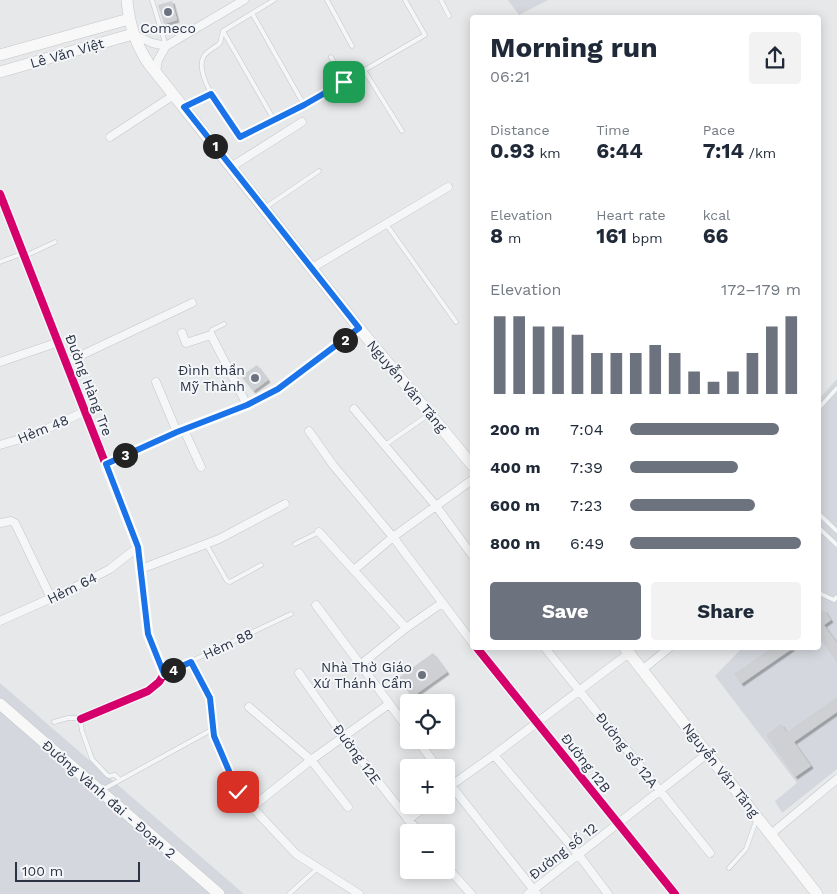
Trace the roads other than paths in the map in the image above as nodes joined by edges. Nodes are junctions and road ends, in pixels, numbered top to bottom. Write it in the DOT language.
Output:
graph roads {
  1 [pos="127,0"];
  2 [pos="152,0"];
  3 [pos="244,0"];
  4 [pos="274,0"];
  5 [pos="326,0"];
  6 [pos="405,0"];
  7 [pos="441,0"];
  8 [pos="252,13"];
  9 [pos="449,16"];
  10 [pos="129,19"];
  11 [pos="223,31"];
  12 [pos="133,34"];
  13 [pos="166,46"];
  14 [pos="352,46"];
  15 [pos="0,55"];
  16 [pos="330,57"];
  17 [pos="364,70"];
  18 [pos="0,72"];
  19 [pos="156,72"];
  20 [pos="344,82"];
  21 [pos="211,94"];
  22 [pos="174,95"];
  23 [pos="304,105"];
  24 [pos="184,107"];
  25 [pos="274,120"];
  26 [pos="302,122"];
  27 [pos="402,131"];
  28 [pos="110,138"];
  29 [pos="231,167"];
  30 [pos="320,171"];
  31 [pos="448,187"];
  32 [pos="0,194"];
  33 [pos="264,208"];
  34 [pos="386,224"];
  35 [pos="55,242"];
  36 [pos="25,255"];
  37 [pos="0,262"];
  38 [pos="312,268"];
  39 [pos="192,303"];
  40 [pos="456,322"];
  41 [pos="224,324"];
  42 [pos="359,328"];
  43 [pos="182,333"];
  44 [pos="211,335"];
  45 [pos="59,342"];
  46 [pos="0,362"];
  47 [pos="67,362"];
  48 [pos="156,382"];
  49 [pos="837,388"];
  50 [pos="247,405"];
  51 [pos="821,406"];
  52 [pos="354,410"];
  53 [pos="86,411"];
  54 [pos="430,414"];
  55 [pos="181,431"];
  56 [pos="309,431"];
  57 [pos="0,445"];
  58 [pos="384,446"];
  59 [pos="470,463"];
  60 [pos="106,464"];
  61 [pos="201,466"];
  62 [pos="470,481"];
  63 [pos="285,504"];
  64 [pos="436,506"];
  65 [pos="821,516"];
  66 [pos="0,523"];
  67 [pos="821,530"];
  68 [pos="837,531"];
  69 [pos="319,532"];
  70 [pos="393,537"];
  71 [pos="206,544"];
  72 [pos="295,544"];
  73 [pos="837,545"];
  74 [pos="138,547"];
  75 [pos="470,552"];
  76 [pos="262,565"];
  77 [pos="141,569"];
  78 [pos="354,570"];
  79 [pos="821,594"];
  80 [pos="837,597"];
  81 [pos="51,598"];
  82 [pos="442,603"];
  83 [pos="316,605"];
  84 [pos="291,614"];
  85 [pos="0,621"];
  86 [pos="406,628"];
  87 [pos="470,638"];
  88 [pos="479,650"];
  89 [pos="547,650"];
  90 [pos="628,650"];
  91 [pos="630,650"];
  92 [pos="667,650"];
  93 [pos="191,662"];
  94 [pos="360,665"];
  95 [pos="642,670"];
  96 [pos="299,673"];
  97 [pos="164,674"];
  98 [pos="580,690"];
  99 [pos="0,704"];
  100 [pos="389,704"];
  101 [pos="249,706"];
  102 [pos="400,718"];
  103 [pos="81,719"];
  104 [pos="54,722"];
  105 [pos="538,722"];
  106 [pos="213,729"];
  107 [pos="342,736"];
  108 [pos="708,753"];
  109 [pos="494,755"];
  110 [pos="311,760"];
  111 [pos="837,779"];
  112 [pos="120,780"];
  113 [pos="455,780"];
  114 [pos="660,790"];
  115 [pos="100,792"];
  116 [pos="455,793"];
  117 [pos="252,807"];
  118 [pos="348,807"];
  119 [pos="416,814"];
  120 [pos="758,817"];
  121 [pos="408,820"];
  122 [pos="411,824"];
  123 [pos="619,824"];
  124 [pos="771,834"];
  125 [pos="710,852"];
  126 [pos="578,854"];
  127 [pos="318,868"];
  128 [pos="729,868"];
  129 [pos="455,876"];
  130 [pos="533,892"];
  131 [pos="219,894"];
  132 [pos="289,894"];
  133 [pos="359,894"];
  134 [pos="471,894"];
  135 [pos="608,894"];
  136 [pos="676,894"];
  137 [pos="818,894"];
  1 -- 10 [label="main road, Nguyễn Văn Tăng"];
  2 -- 13 [label="lane"];
  3 -- 13 [label="street"];
  4 -- 8 [label="lane"];
  5 -- 14 [label="lane"];
  6 -- 17 [label="lane"];
  7 -- 9 [label="lane"];
  8 -- 11 [label="lane"];
  8 -- 23 [label="lane"];
  10 -- 12 [label="main road, Nguyễn Văn Tăng"];
  10 -- 15 [label="main road, Lê Văn Việt"];
  11 -- 21 [label="lane"];
  11 -- 25 [label="lane"];
  12 -- 13 [label="street"];
  12 -- 18 [label="main road, Lê Văn Việt"];
  12 -- 19 [label="main road, Nguyễn Văn Tăng"];
  13 -- 19 [label="street"];
  16 -- 20 [label="lane"];
  17 -- 20 [label="lane"];
  17 -- 27 [label="lane"];
  19 -- 22 [label="main road, Nguyễn Văn Tăng"];
  20 -- 23 [label="lane"];
  21 -- 24 [label="lane"];
  21 -- 25 [label="lane"];
  22 -- 24 [label="main road, Nguyễn Văn Tăng"];
  22 -- 28 [label="street"];
  23 -- 25 [label="lane"];
  24 -- 29 [label="main road, Nguyễn Văn Tăng"];
  26 -- 29 [label="street"];
  29 -- 33 [label="main road, Nguyễn Văn Tăng"];
  30 -- 33 [label="lane"];
  31 -- 34 [label="street"];
  32 -- 36 [label="street, Đường Hàng Tre"];
  33 -- 38 [label="main road, Nguyễn Văn Tăng"];
  34 -- 38 [label="street"];
  34 -- 40 [label="lane"];
  35 -- 36 [label="lane"];
  36 -- 37 [label="lane"];
  36 -- 45 [label="street, Đường Hàng Tre"];
  38 -- 42 [label="main road, Nguyễn Văn Tăng"];
  39 -- 47 [label="street"];
  41 -- 44 [label="lane"];
  42 -- 50 [label="street"];
  42 -- 54 [label="main road, Nguyễn Văn Tăng"];
  43 -- 44 [label="street"];
  44 -- 50 [label="street"];
  45 -- 46 [label="street"];
  45 -- 47 [label="street, Đường Hàng Tre"];
  47 -- 53 [label="street, Đường Hàng Tre"];
  48 -- 55 [label="street"];
  49 -- 51 [label="lane"];
  50 -- 55 [label="street"];
  52 -- 58 [label="street"];
  53 -- 57 [label="street, Hẻm 48"];
  53 -- 60 [label="street, Đường Hàng Tre"];
  54 -- 58 [label="lane"];
  54 -- 59 [label="main road, Nguyễn Văn Tăng"];
  55 -- 60 [label="street"];
  55 -- 61 [label="street"];
  56 -- 70 [label="street"];
  58 -- 64 [label="street"];
  60 -- 74 [label="street, Đường Hàng Tre"];
  62 -- 64 [label="street"];
  63 -- 71 [label="street"];
  64 -- 70 [label="street"];
  64 -- 75 [label="street"];
  65 -- 68 [label="lane"];
  66 -- 81 [label="street"];
  67 -- 73 [label="lane"];
  69 -- 72 [label="lane"];
  69 -- 78 [label="street"];
  70 -- 78 [label="street"];
  70 -- 82 [label="street"];
  71 -- 76 [label="lane"];
  71 -- 77 [label="street"];
  74 -- 77 [label="street, Đường Hàng Tre"];
  74 -- 81 [label="street, Hẻm 64"];
  77 -- 97 [label="street, Đường Hàng Tre"];
  78 -- 86 [label="street"];
  79 -- 80 [label="lane"];
  81 -- 85 [label="street, Hẻm 64"];
  82 -- 86 [label="street"];
  82 -- 87 [label="street"];
  83 -- 94 [label="street"];
  84 -- 93 [label="lane, Hẻm 88"];
  86 -- 94 [label="street"];
  88 -- 105 [label="street, Đường 12B"];
  89 -- 98 [label="street, Đường số 12A"];
  90 -- 98 [label="street"];
  91 -- 95 [label="main road, Nguyễn Văn Tăng"];
  92 -- 95 [label="street"];
  93 -- 97 [label="lane, Hẻm 88"];
  93 -- 106 [label="lane"];
  94 -- 100 [label="street"];
  95 -- 108 [label="main road, Nguyễn Văn Tăng"];
  96 -- 107 [label="street, Đường 12E"];
  97 -- 103 [label="street"];
  98 -- 105 [label="street"];
  98 -- 114 [label="street, Đường số 12A"];
  99 -- 115 [label="main road, Đường Vành đai - Đoạn 2"];
  100 -- 102 [label="street"];
  100 -- 107 [label="street"];
  101 -- 110 [label="street"];
  103 -- 104 [label="lane"];
  103 -- 112 [label="lane"];
  105 -- 109 [label="street"];
  105 -- 123 [label="street, Đường 12B"];
  106 -- 112 [label="lane"];
  106 -- 117 [label="street"];
  107 -- 110 [label="street"];
  107 -- 121 [label="street, Đường 12E"];
  108 -- 114 [label="street, Đường số 12"];
  108 -- 120 [label="main road, Nguyễn Văn Tăng"];
  109 -- 113 [label="street"];
  109 -- 126 [label="street"];
  110 -- 117 [label="street"];
  110 -- 118 [label="street"];
  111 -- 124 [label="street"];
  112 -- 115 [label="lane"];
  114 -- 123 [label="street, Đường số 12"];
  114 -- 125 [label="street, Đường số 12A"];
  115 -- 131 [label="main road, Đường Vành đai - Đoạn 2"];
  116 -- 130 [label="street"];
  117 -- 127 [label="street"];
  119 -- 121 [label="street"];
  120 -- 124 [label="main road, Nguyễn Văn Tăng"];
  120 -- 128 [label="lane"];
  121 -- 122 [label="street, Đường 12E"];
  123 -- 126 [label="street, Đường số 12"];
  123 -- 136 [label="street, Đường 12B"];
  124 -- 137 [label="main road, Nguyễn Văn Tăng"];
  126 -- 130 [label="street, Đường số 12"];
  126 -- 135 [label="street"];
  127 -- 132 [label="lane"];
  127 -- 133 [label="street"];
  129 -- 134 [label="street"];
}
